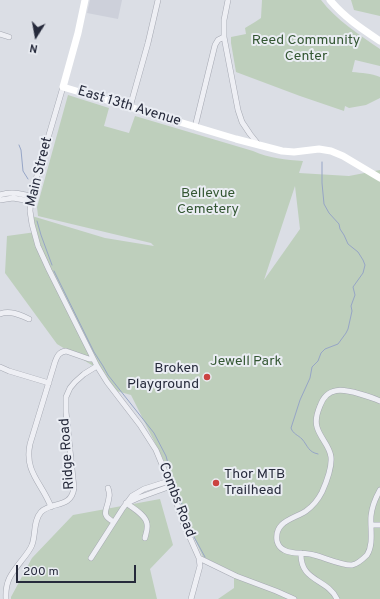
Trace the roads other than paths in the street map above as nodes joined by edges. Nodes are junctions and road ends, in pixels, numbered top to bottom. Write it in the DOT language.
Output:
graph roads {
  1 [pos="85,0"];
  2 [pos="158,0"];
  3 [pos="228,0"];
  4 [pos="330,0"];
  5 [pos="0,34"];
  6 [pos="9,37"];
  7 [pos="224,37"];
  8 [pos="380,41"];
  9 [pos="62,87"];
  10 [pos="130,107"];
  11 [pos="195,127"];
  12 [pos="258,144"];
  13 [pos="380,178"];
  14 [pos="0,195"];
  15 [pos="31,198"];
  16 [pos="0,200"];
  17 [pos="0,314"];
  18 [pos="29,319"];
  19 [pos="93,359"];
  20 [pos="97,366"];
  21 [pos="0,367"];
  22 [pos="49,383"];
  23 [pos="380,401"];
  24 [pos="170,483"];
  25 [pos="108,488"];
  26 [pos="380,490"];
  27 [pos="126,503"];
  28 [pos="51,506"];
  29 [pos="114,522"];
  30 [pos="371,525"];
  31 [pos="380,525"];
  32 [pos="145,538"];
  33 [pos="301,553"];
  34 [pos="91,558"];
  35 [pos="199,558"];
  36 [pos="6,599"];
  37 [pos="191,599"];
  38 [pos="294,599"];
  39 [pos="337,599"];
  1 -- 9 [label="street, Main Street"];
  2 -- 10 [label="street"];
  3 -- 7 [label="street"];
  4 -- 8 [label="street"];
  5 -- 6 [label="street"];
  7 -- 11 [label="street"];
  7 -- 12 [label="street"];
  9 -- 10 [label="street, East 13th Avenue"];
  9 -- 15 [label="street, Main Street"];
  10 -- 11 [label="street, East 13th Avenue"];
  11 -- 12 [label="street, East 13th Avenue"];
  12 -- 13 [label="street, East 13th Avenue"];
  14 -- 15 [label="street"];
  15 -- 16 [label="street"];
  15 -- 19 [label="street, Main Street"];
  17 -- 18 [label="street"];
  19 -- 20 [label="street, Combs Road"];
  19 -- 22 [label="street"];
  20 -- 24 [label="street, Combs Road"];
  20 -- 28 [label="street, Ridge Road"];
  21 -- 22 [label="street"];
  22 -- 28 [label="street"];
  23 -- 33 [label="street"];
  24 -- 27 [label="street"];
  24 -- 35 [label="street, Combs Road"];
  25 -- 29 [label="street"];
  26 -- 30 [label="street"];
  27 -- 29 [label="street"];
  27 -- 32 [label="street"];
  28 -- 36 [label="street, Ridge Road"];
  29 -- 34 [label="street"];
  30 -- 31 [label="street"];
  30 -- 33 [label="street"];
  33 -- 39 [label="street"];
  35 -- 37 [label="street"];
  35 -- 38 [label="street"];
}
